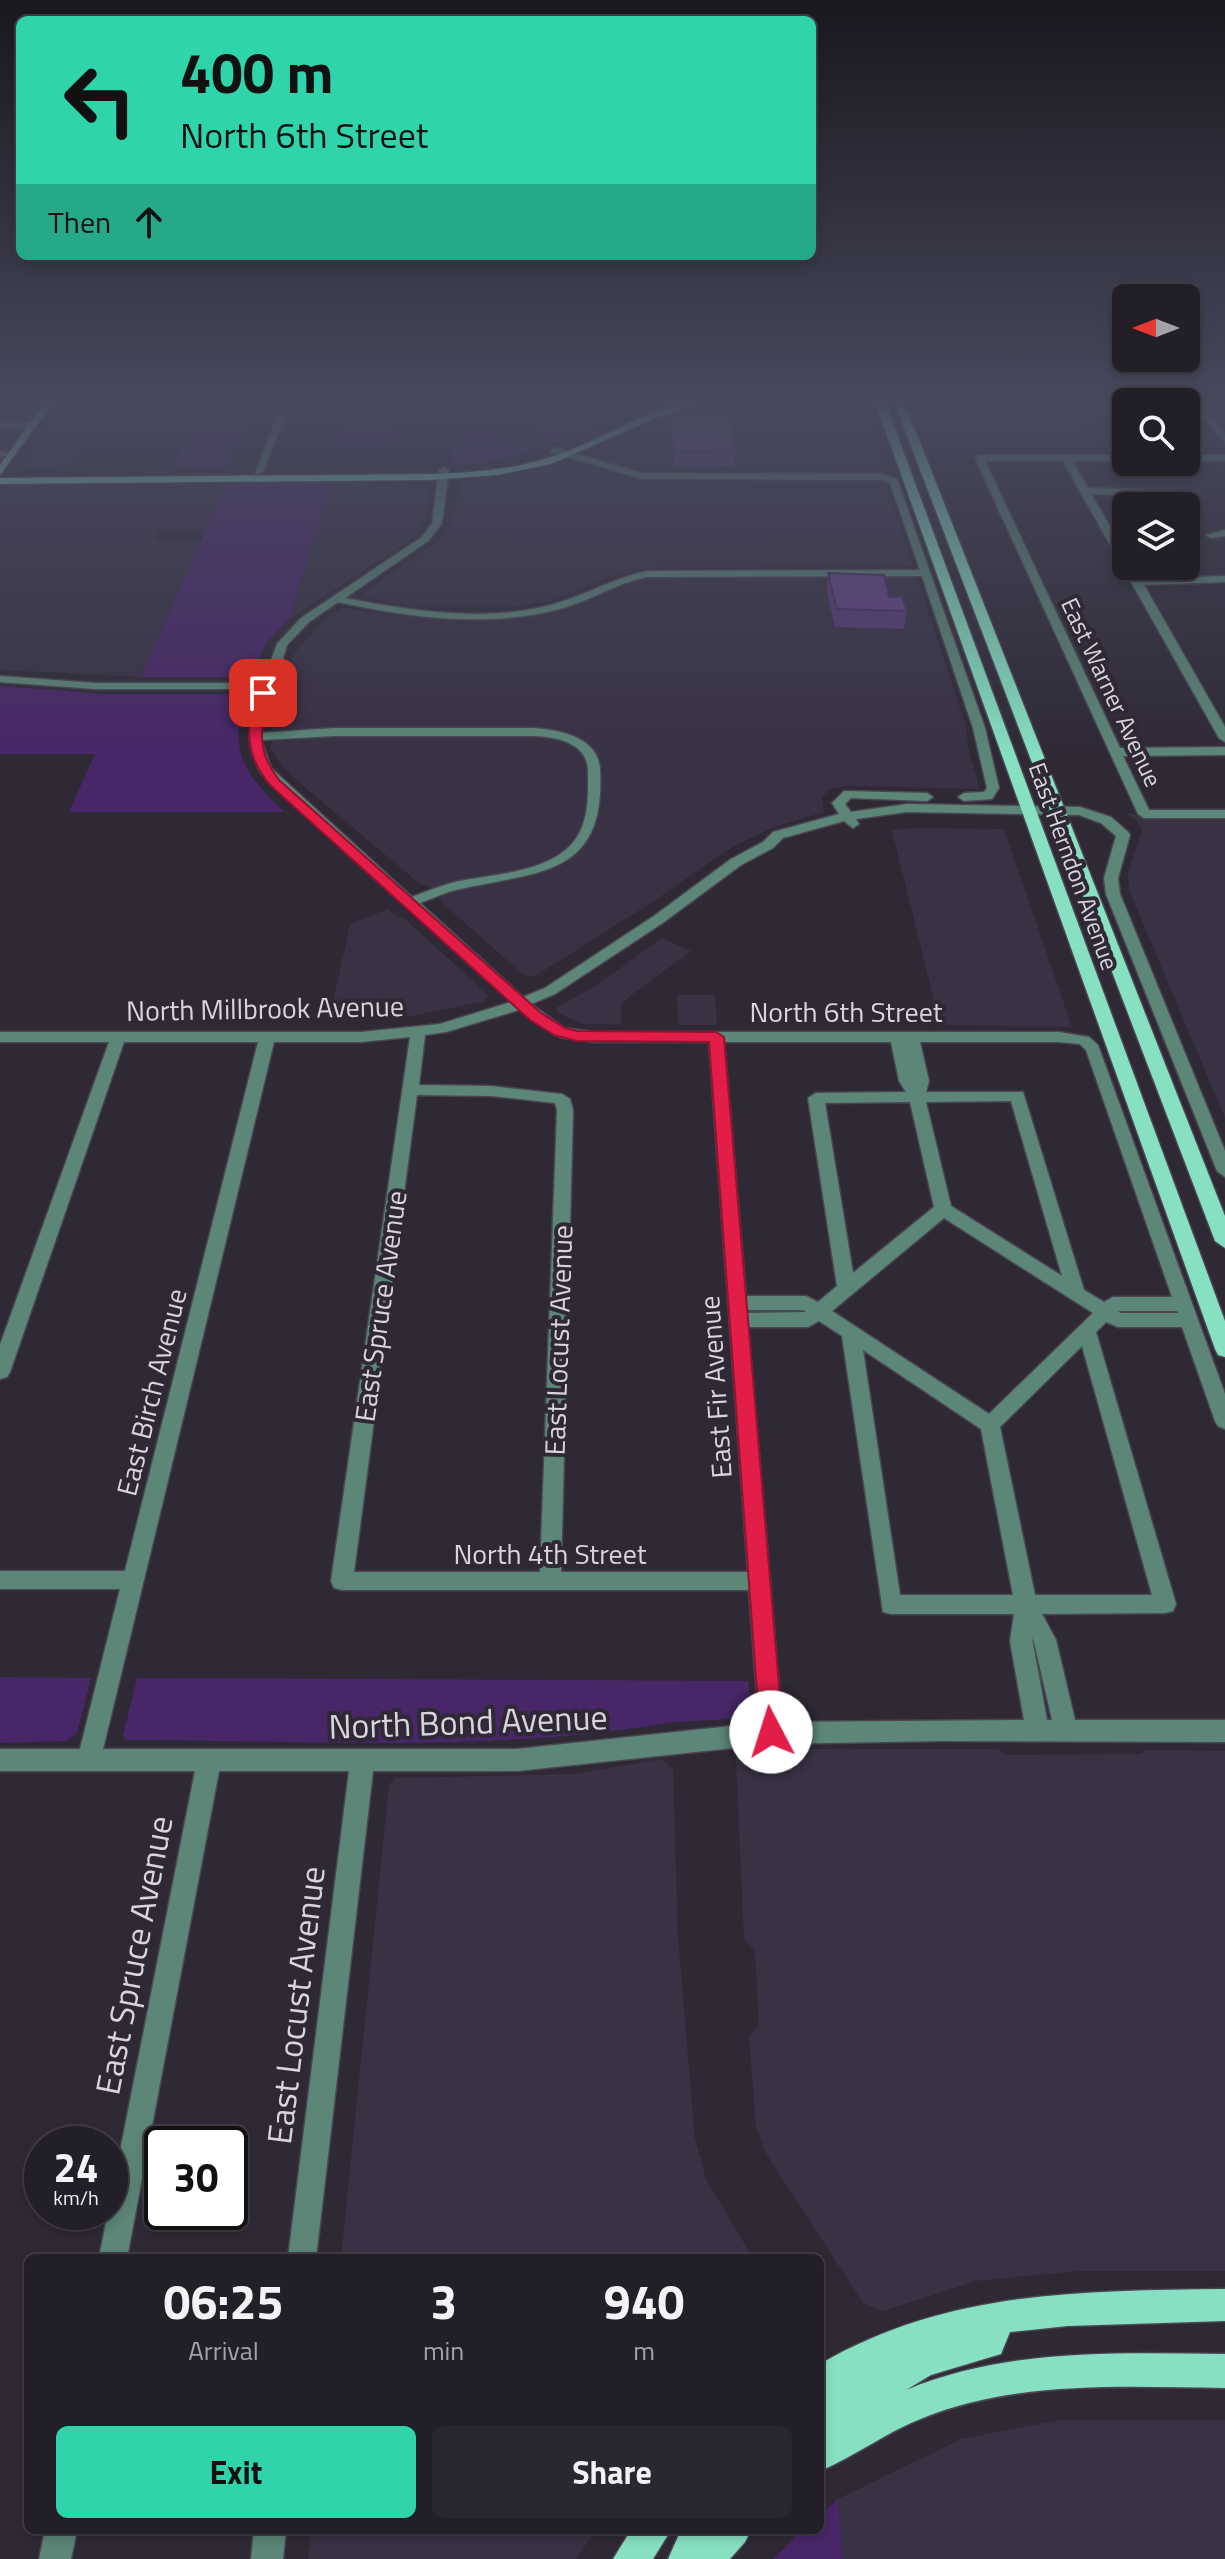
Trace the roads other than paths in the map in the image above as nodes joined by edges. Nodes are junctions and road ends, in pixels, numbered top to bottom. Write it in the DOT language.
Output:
graph roads {
  1 [pos="437,518"];
  2 [pos="907,518"];
  3 [pos="922,518"];
  4 [pos="944,518"];
  5 [pos="1007,518"];
  6 [pos="1101,518"];
  7 [pos="1225,533"];
  8 [pos="1211,535"];
  9 [pos="1112,538"];
  10 [pos="925,573"];
  11 [pos="1225,579"];
  12 [pos="1138,582"];
  13 [pos="337,599"];
  14 [pos="0,679"];
  15 [pos="266,686"];
  16 [pos="254,737"];
  17 [pos="1225,738"];
  18 [pos="1225,751"];
  19 [pos="1116,752"];
  20 [pos="1030,814"];
  21 [pos="1225,814"];
  22 [pos="1059,816"];
  23 [pos="851,821"];
  24 [pos="410,902"];
  25 [pos="522,1004"];
  26 [pos="418,1032"];
  27 [pos="0,1037"];
  28 [pos="118,1037"];
  29 [pos="716,1037"];
  30 [pos="267,1038"];
  31 [pos="905,1038"];
  32 [pos="410,1090"];
  33 [pos="917,1097"];
  34 [pos="1225,1171"];
  35 [pos="943,1209"];
  36 [pos="1225,1241"];
  37 [pos="846,1287"];
  38 [pos="1075,1290"];
  39 [pos="738,1312"];
  40 [pos="819,1312"];
  41 [pos="1103,1312"];
  42 [pos="1188,1312"];
  43 [pos="1086,1328"];
  44 [pos="851,1332"];
  45 [pos="1225,1349"];
  46 [pos="0,1372"];
  47 [pos="1225,1421"];
  48 [pos="990,1425"];
  49 [pos="0,1580"];
  50 [pos="134,1580"];
  51 [pos="342,1581"];
  52 [pos="550,1581"];
  53 [pos="759,1581"];
  54 [pos="1026,1605"];
  55 [pos="1225,1731"];
  56 [pos="771,1732"];
  57 [pos="1038,1732"];
  58 [pos="1066,1732"];
  59 [pos="0,1760"];
  60 [pos="89,1760"];
  61 [pos="209,1761"];
  62 [pos="362,1761"];
  63 [pos="114,2254"];
  64 [pos="302,2254"];
  65 [pos="1225,2305"];
  66 [pos="1001,2315"];
  67 [pos="873,2353"];
  68 [pos="1225,2371"];
  69 [pos="824,2381"];
  70 [pos="824,2415"];
  71 [pos="880,2418"];
  72 [pos="824,2452"];
  73 [pos="60,2534"];
  74 [pos="270,2534"];
  75 [pos="650,2534"];
  76 [pos="697,2534"];
  77 [pos="729,2534"];
  78 [pos="55,2559"];
  79 [pos="267,2559"];
  80 [pos="631,2559"];
  81 [pos="686,2559"];
  82 [pos="706,2559"];
  1 -- 13 [label="street"];
  2 -- 10 [label="street"];
  3 -- 20 [label="main road, East Herndon Avenue"];
  4 -- 22 [label="main road, East Herndon Avenue"];
  5 -- 19 [label="street, East Warner Avenue"];
  6 -- 9 [label="street"];
  7 -- 8 [label="street"];
  10 -- 13 [label="street"];
  10 -- 23 [label="street"];
  11 -- 12 [label="street"];
  12 -- 17 [label="street"];
  13 -- 15 [label="street"];
  14 -- 15 [label="street"];
  15 -- 16 [label="street"];
  16 -- 24 [label="street"];
  16 -- 24 [label="street"];
  18 -- 19 [label="street"];
  19 -- 21 [label="street, East Warner Avenue"];
  20 -- 22 [label="street, North Millbrook Avenue"];
  20 -- 23 [label="street, North Millbrook Avenue"];
  20 -- 45 [label="main road, East Herndon Avenue"];
  22 -- 34 [label="street, North Millbrook Avenue"];
  22 -- 36 [label="main road, East Herndon Avenue"];
  23 -- 25 [label="street, North Millbrook Avenue"];
  24 -- 25 [label="street"];
  25 -- 26 [label="street, North Millbrook Avenue"];
  25 -- 29 [label="street, North 6th Street"];
  26 -- 30 [label="street, North Millbrook Avenue"];
  26 -- 32 [label="street, East Spruce Avenue"];
  27 -- 28 [label="street, North Millbrook Avenue"];
  28 -- 30 [label="street, North Millbrook Avenue"];
  28 -- 46 [label="street"];
  29 -- 31 [label="street, North 6th Street"];
  29 -- 39 [label="street, East Fir Avenue"];
  30 -- 50 [label="street, East Birch Avenue"];
  31 -- 33 [label="street"];
  31 -- 42 [label="street, North 6th Street"];
  32 -- 51 [label="street, East Spruce Avenue"];
  32 -- 52 [label="street, East Locust Avenue"];
  33 -- 35 [label="street"];
  33 -- 37 [label="street"];
  33 -- 38 [label="street"];
  35 -- 37 [label="street"];
  35 -- 38 [label="street"];
  37 -- 40 [label="street"];
  38 -- 41 [label="street"];
  39 -- 40 [label="street"];
  39 -- 53 [label="street, East Fir Avenue"];
  40 -- 44 [label="street"];
  41 -- 42 [label="street"];
  41 -- 43 [label="street"];
  42 -- 47 [label="street"];
  43 -- 48 [label="street"];
  43 -- 54 [label="street"];
  44 -- 48 [label="street"];
  44 -- 54 [label="street"];
  48 -- 54 [label="street"];
  49 -- 50 [label="street"];
  50 -- 60 [label="street, East Birch Avenue"];
  51 -- 52 [label="street, North 4th Street"];
  52 -- 53 [label="street, North 4th Street"];
  53 -- 56 [label="street, East Fir Avenue"];
  54 -- 57 [label="street"];
  54 -- 58 [label="street"];
  55 -- 58 [label="street, North Bond Avenue"];
  56 -- 57 [label="street, North Bond Avenue"];
  56 -- 62 [label="street, North Bond Avenue"];
  57 -- 58 [label="street, North Bond Avenue"];
  59 -- 60 [label="street, North Bond Avenue"];
  60 -- 61 [label="street, North Bond Avenue"];
  61 -- 62 [label="street, North Bond Avenue"];
  61 -- 63 [label="street, East Spruce Avenue"];
  62 -- 64 [label="street, East Locust Avenue"];
  65 -- 66 [label="main road"];
  66 -- 67 [label="main road"];
  66 -- 71 [label="main road"];
  67 -- 69 [label="main road"];
  67 -- 70 [label="main road"];
  68 -- 71 [label="main road"];
  71 -- 72 [label="main road"];
  73 -- 78 [label="street"];
  74 -- 79 [label="street"];
  75 -- 80 [label="main road"];
  76 -- 81 [label="main road"];
  77 -- 82 [label="main road"];
}
